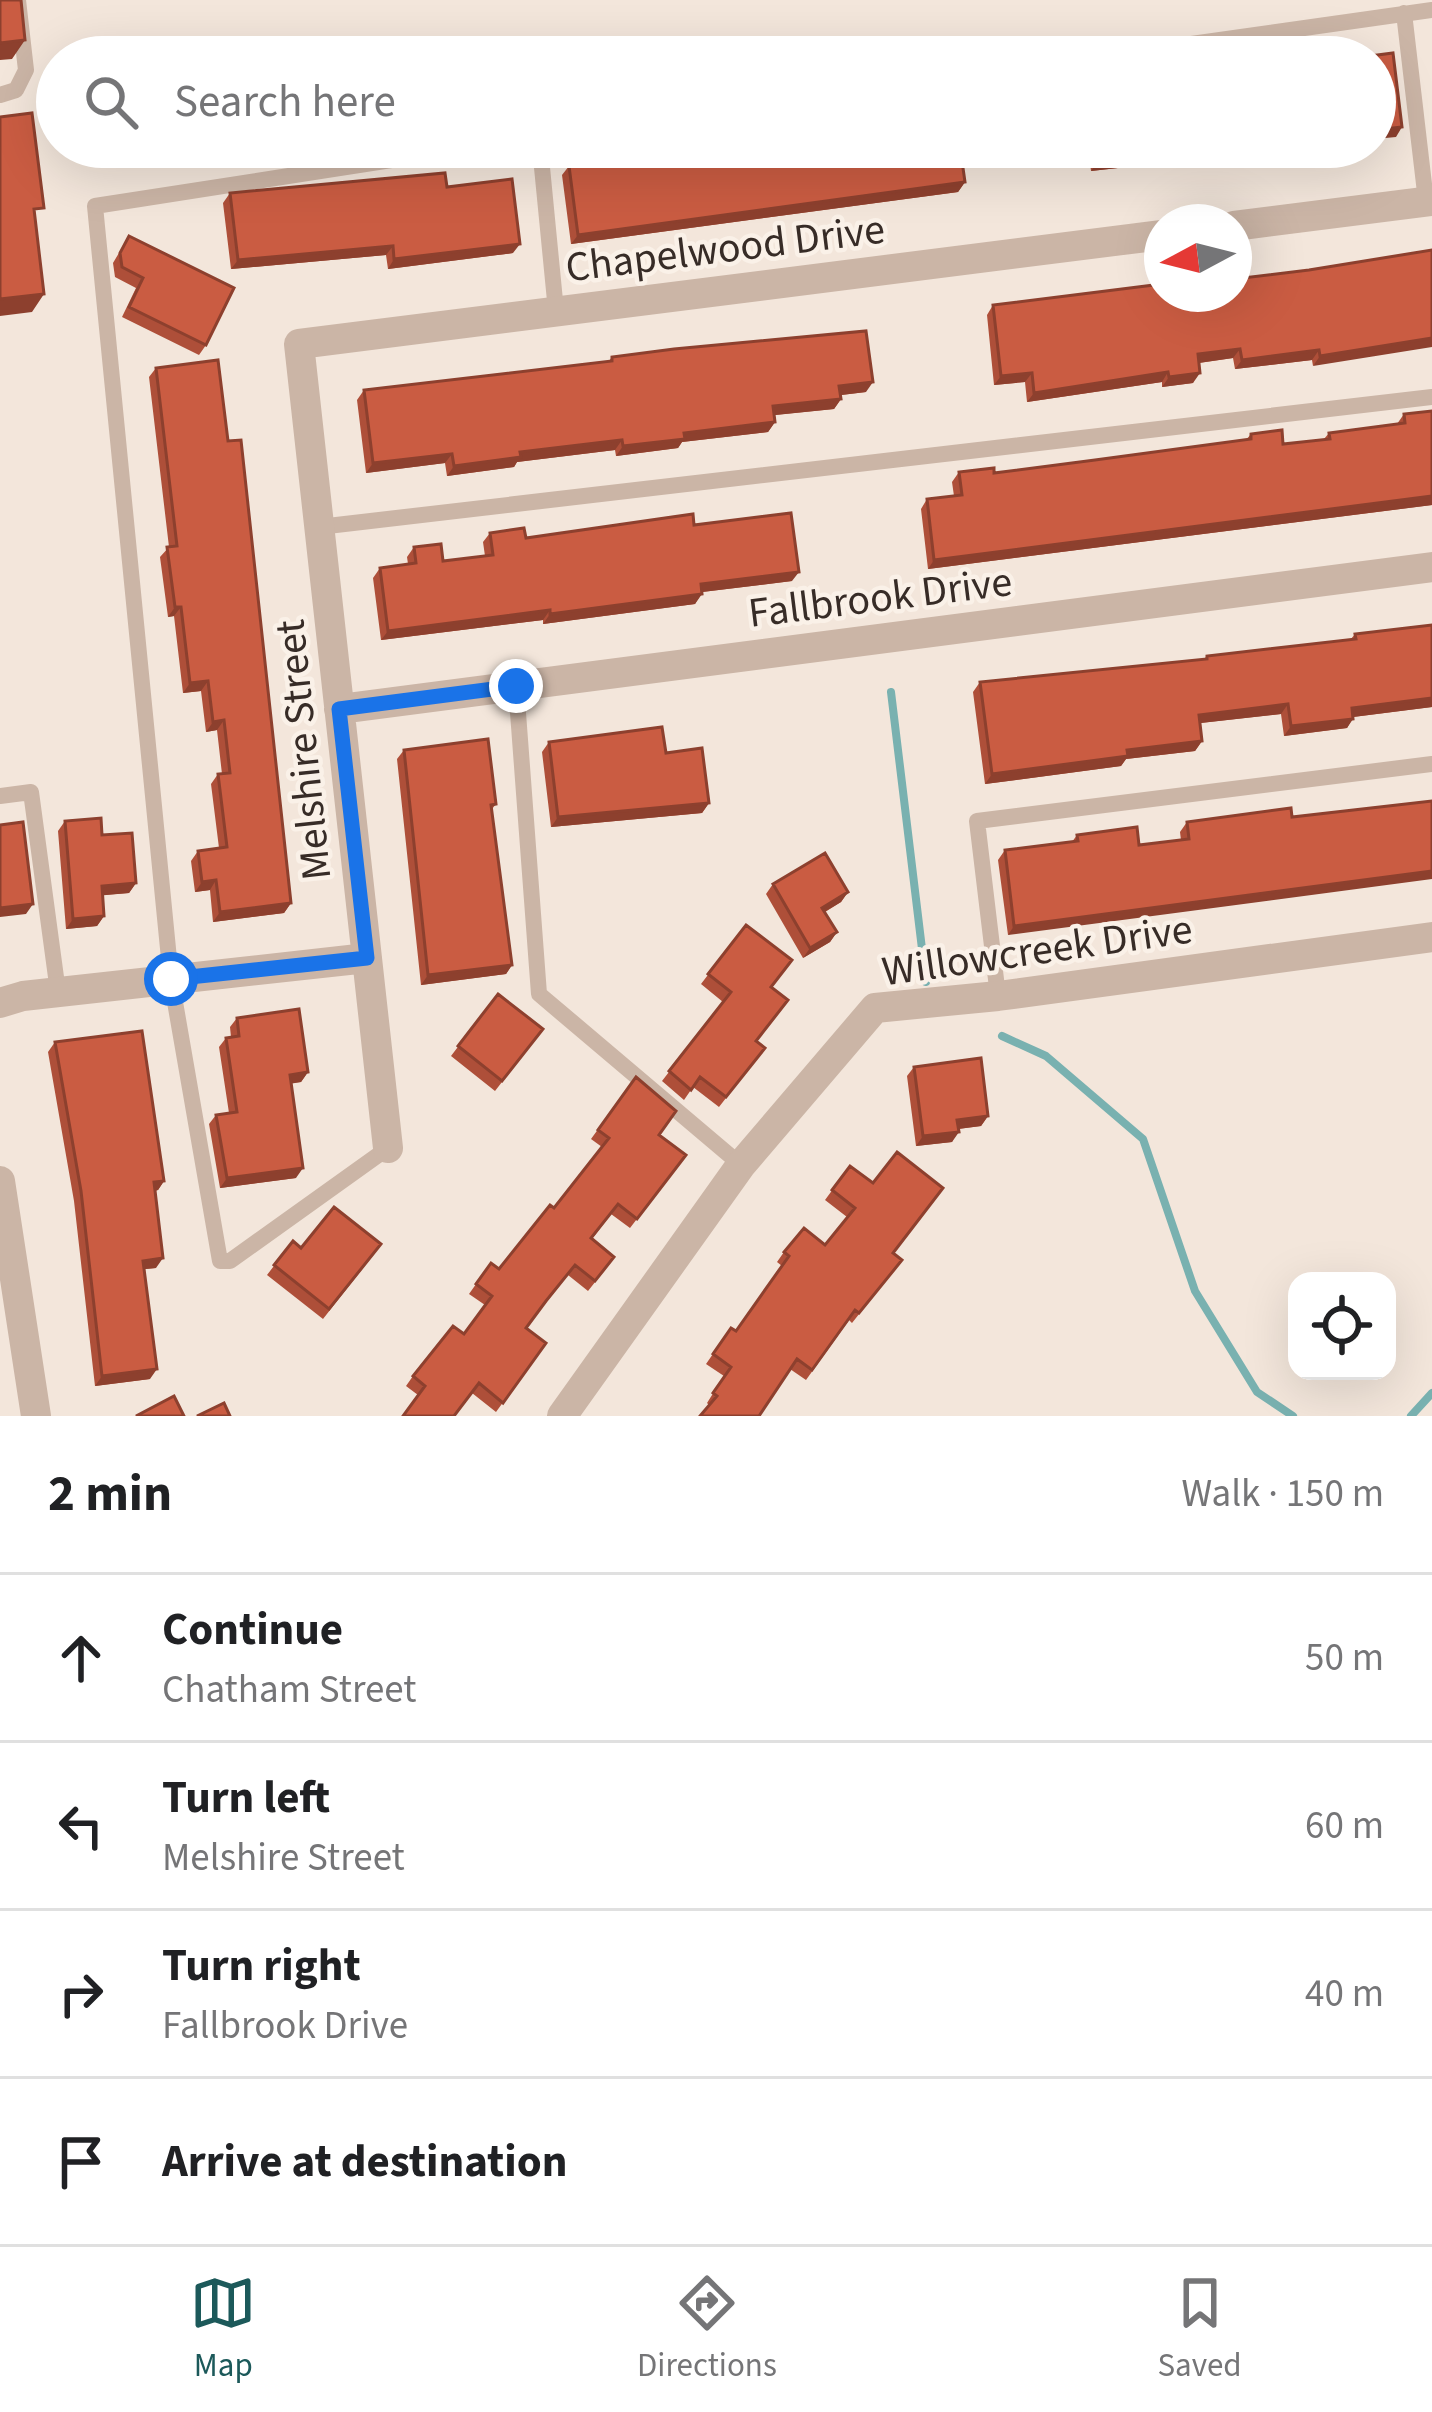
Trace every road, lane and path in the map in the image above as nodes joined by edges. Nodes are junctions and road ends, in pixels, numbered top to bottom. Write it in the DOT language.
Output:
graph roads {
  1 [pos="18,0"];
  2 [pos="1432,10"];
  3 [pos="1404,13"];
  4 [pos="1245,36"];
  5 [pos="0,95"];
  6 [pos="340,168"];
  7 [pos="542,168"];
  8 [pos="1429,201"];
  9 [pos="1252,224"];
  10 [pos="1144,237"];
  11 [pos="556,311"];
  12 [pos="299,344"];
  13 [pos="1432,397"];
  14 [pos="320,527"];
  15 [pos="1432,567"];
  16 [pos="516,686"];
  17 [pos="339,709"];
  18 [pos="1432,764"];
  19 [pos="0,796"];
  20 [pos="1432,937"];
  21 [pos="367,958"];
  22 [pos="171,979"];
  23 [pos="58,992"];
  24 [pos="998,996"];
  25 [pos="0,1003"];
  26 [pos="388,1148"];
  27 [pos="741,1166"];
  28 [pos="0,1181"];
  29 [pos="8,1295"];
  30 [pos="10,1337"];
  31 [pos="35,1416"];
  32 [pos="562,1416"];
  1 -- 5 [label="lane"];
  2 -- 3 [label="lane"];
  3 -- 4 [label="lane"];
  3 -- 8 [label="lane"];
  6 -- 22 [label="lane"];
  7 -- 11 [label="lane"];
  8 -- 9 [label="street"];
  10 -- 11 [label="street, Chapelwood Drive"];
  11 -- 12 [label="street, Chapelwood Drive"];
  12 -- 14 [label="street, Melshire Street"];
  13 -- 14 [label="lane"];
  14 -- 17 [label="street, Melshire Street"];
  15 -- 16 [label="street, Fallbrook Drive"];
  16 -- 17 [label="street, Fallbrook Drive"];
  16 -- 27 [label="lane"];
  17 -- 21 [label="street, Melshire Street"];
  18 -- 24 [label="lane"];
  19 -- 23 [label="lane"];
  20 -- 24 [label="street, Willowcreek Drive"];
  21 -- 22 [label="street"];
  21 -- 26 [label="street, Melshire Street"];
  22 -- 23 [label="street"];
  22 -- 26 [label="lane"];
  23 -- 25 [label="street"];
  24 -- 27 [label="street, Willowcreek Drive"];
  27 -- 32 [label="street, Willowcreek Drive"];
  28 -- 29 [label="street"];
  29 -- 30 [label="street"];
  30 -- 31 [label="street"];
}
